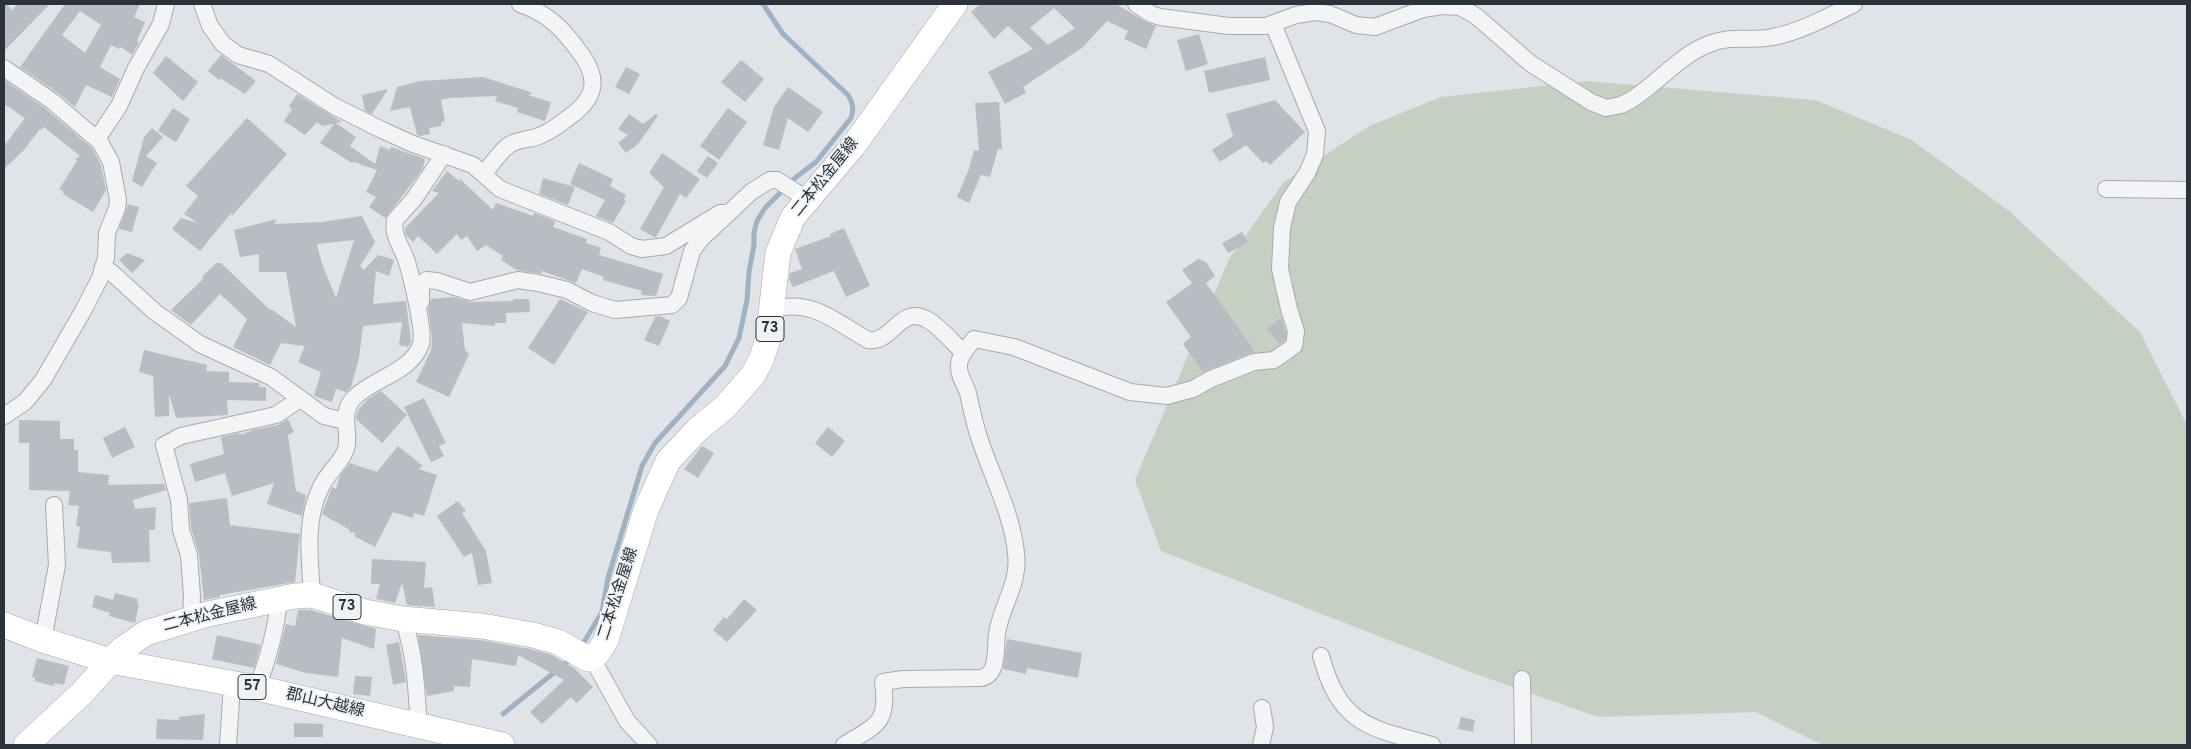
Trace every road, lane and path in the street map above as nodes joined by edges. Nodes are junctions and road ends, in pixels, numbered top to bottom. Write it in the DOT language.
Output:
graph roads {
  1 [pos="166,4"];
  2 [pos="202,4"];
  3 [pos="520,4"];
  4 [pos="955,4"];
  5 [pos="1136,4"];
  6 [pos="1854,4"];
  7 [pos="1273,24"];
  8 [pos="4,68"];
  9 [pos="97,139"];
  10 [pos="444,154"];
  11 [pos="484,174"];
  12 [pos="2106,189"];
  13 [pos="2187,190"];
  14 [pos="807,199"];
  15 [pos="728,213"];
  16 [pos="103,268"];
  17 [pos="417,308"];
  18 [pos="772,310"];
  19 [pos="964,353"];
  20 [pos="300,399"];
  21 [pos="4,416"];
  22 [pos="346,421"];
  23 [pos="54,505"];
  24 [pos="312,595"];
  25 [pos="279,600"];
  26 [pos="191,619"];
  27 [pos="403,619"];
  28 [pos="7,631"];
  29 [pos="43,640"];
  30 [pos="1322,656"];
  31 [pos="592,658"];
  32 [pos="110,661"];
  33 [pos="1522,679"];
  34 [pos="232,684"];
  35 [pos="257,688"];
  36 [pos="1262,708"];
  37 [pos="418,713"];
  38 [pos="26,745"];
  39 [pos="228,745"];
  40 [pos="502,745"];
  41 [pos="649,745"];
  42 [pos="844,745"];
  43 [pos="1261,745"];
  44 [pos="1432,745"];
  45 [pos="1523,745"];
  1 -- 9 [label="street"];
  2 -- 10 [label="street"];
  3 -- 11 [label="street"];
  4 -- 14 [label="main road, 二本松金屋線 / 73"];
  5 -- 7 [label="street"];
  6 -- 7 [label="street"];
  7 -- 19 [label="street"];
  8 -- 9 [label="street"];
  9 -- 16 [label="street"];
  10 -- 11 [label="street"];
  10 -- 17 [label="street"];
  11 -- 15 [label="street"];
  12 -- 13 [label="street"];
  14 -- 15 [label="street"];
  14 -- 18 [label="main road, 二本松金屋線 / 73"];
  15 -- 17 [label="street"];
  16 -- 20 [label="street"];
  16 -- 21 [label="street"];
  17 -- 22 [label="street"];
  18 -- 19 [label="street"];
  18 -- 31 [label="main road, 二本松金屋線 / 73"];
  19 -- 42 [label="street"];
  20 -- 22 [label="street"];
  20 -- 26 [label="street"];
  22 -- 24 [label="street"];
  23 -- 29 [label="street"];
  24 -- 25 [label="main road, 二本松金屋線 / 73"];
  24 -- 27 [label="main road, 二本松金屋線 / 73"];
  25 -- 26 [label="main road, 二本松金屋線 / 73"];
  25 -- 35 [label="street"];
  26 -- 32 [label="main road, 二本松金屋線 / 73"];
  27 -- 31 [label="main road, 二本松金屋線 / 73"];
  27 -- 37 [label="street"];
  28 -- 29 [label="main road, 郡山大越線 / 57"];
  29 -- 32 [label="main road, 郡山大越線 / 57"];
  30 -- 44 [label="street"];
  31 -- 41 [label="street"];
  32 -- 34 [label="main road, 郡山大越線 / 57"];
  32 -- 38 [label="main road, 二本松金屋線 / 73"];
  33 -- 45 [label="street"];
  34 -- 35 [label="main road, 郡山大越線 / 57"];
  34 -- 39 [label="street"];
  35 -- 40 [label="main road, 郡山大越線 / 57"];
  36 -- 43 [label="street"];
}
